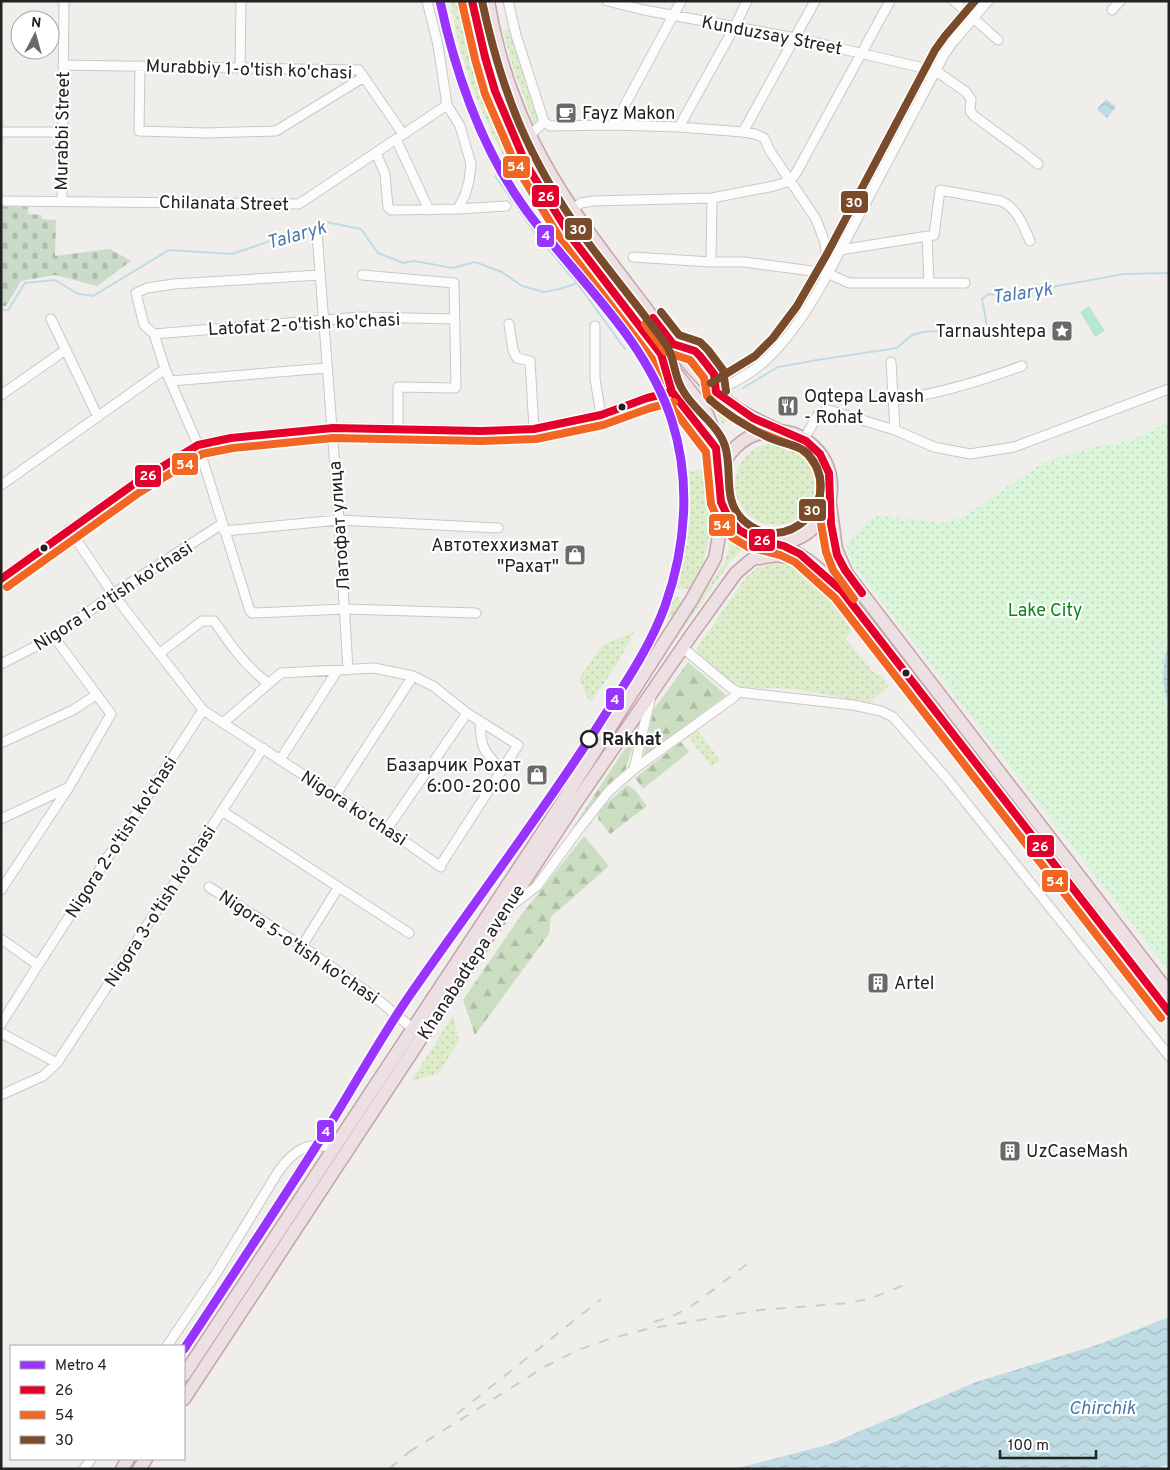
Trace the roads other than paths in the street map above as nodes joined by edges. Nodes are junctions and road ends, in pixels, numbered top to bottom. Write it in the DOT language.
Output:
graph roads {
  1 [pos="64,1"];
  2 [pos="241,1"];
  3 [pos="427,1"];
  4 [pos="472,1"];
  5 [pos="488,1"];
  6 [pos="508,1"];
  7 [pos="607,1"];
  8 [pos="681,1"];
  9 [pos="747,1"];
  10 [pos="815,1"];
  11 [pos="890,1"];
  12 [pos="954,1"];
  13 [pos="988,1"];
  14 [pos="1120,1"];
  15 [pos="1112,10"];
  16 [pos="674,15"];
  17 [pos="974,18"];
  18 [pos="735,26"];
  19 [pos="796,38"];
  20 [pos="998,40"];
  21 [pos="862,53"];
  22 [pos="63,65"];
  23 [pos="140,66"];
  24 [pos="240,68"];
  25 [pos="936,71"];
  26 [pos="364,77"];
  27 [pos="447,105"];
  28 [pos="544,122"];
  29 [pos="614,124"];
  30 [pos="678,127"];
  31 [pos="1,132"];
  32 [pos="62,132"];
  33 [pos="743,132"];
  34 [pos="530,135"];
  35 [pos="400,137"];
  36 [pos="376,152"];
  37 [pos="1038,164"];
  38 [pos="790,181"];
  39 [pos="712,198"];
  40 [pos="1,201"];
  41 [pos="62,201"];
  42 [pos="506,206"];
  43 [pos="458,209"];
  44 [pos="429,210"];
  45 [pos="572,210"];
  46 [pos="317,233"];
  47 [pos="928,236"];
  48 [pos="1030,240"];
  49 [pos="840,250"];
  50 [pos="633,257"];
  51 [pos="711,262"];
  52 [pos="829,270"];
  53 [pos="320,275"];
  54 [pos="362,275"];
  55 [pos="929,283"];
  56 [pos="965,283"];
  57 [pos="51,319"];
  58 [pos="324,320"];
  59 [pos="455,320"];
  60 [pos="510,324"];
  61 [pos="594,326"];
  62 [pos="154,334"];
  63 [pos="64,350"];
  64 [pos="661,354"];
  65 [pos="891,362"];
  66 [pos="1022,366"];
  67 [pos="327,368"];
  68 [pos="165,369"];
  69 [pos="171,381"];
  70 [pos="1169,389"];
  71 [pos="672,392"];
  72 [pos="716,392"];
  73 [pos="1,395"];
  74 [pos="894,400"];
  75 [pos="601,415"];
  76 [pos="98,417"];
  77 [pos="333,428"];
  78 [pos="534,429"];
  79 [pos="398,430"];
  80 [pos="895,430"];
  81 [pos="780,431"];
  82 [pos="804,439"];
  83 [pos="198,445"];
  84 [pos="716,448"];
  85 [pos="719,483"];
  86 [pos="1,485"];
  87 [pos="721,502"];
  88 [pos="830,504"];
  89 [pos="339,520"];
  90 [pos="223,527"];
  91 [pos="498,528"];
  92 [pos="69,529"];
  93 [pos="774,543"];
  94 [pos="750,561"];
  95 [pos="815,566"];
  96 [pos="1,579"];
  97 [pos="113,594"];
  98 [pos="345,609"];
  99 [pos="476,612"];
  100 [pos="54,637"];
  101 [pos="683,648"];
  102 [pos="160,653"];
  103 [pos="1,664"];
  104 [pos="348,670"];
  105 [pos="337,671"];
  106 [pos="413,676"];
  107 [pos="268,683"];
  108 [pos="652,692"];
  109 [pos="738,692"];
  110 [pos="96,695"];
  111 [pos="203,710"];
  112 [pos="467,712"];
  113 [pos="480,721"];
  114 [pos="223,723"];
  115 [pos="1,743"];
  116 [pos="262,748"];
  117 [pos="280,760"];
  118 [pos="634,769"];
  119 [pos="500,773"];
  120 [pos="68,787"];
  121 [pos="335,796"];
  122 [pos="222,811"];
  123 [pos="1,820"];
  124 [pos="387,829"];
  125 [pos="209,887"];
  126 [pos="338,888"];
  127 [pos="1,890"];
  128 [pos="495,902"];
  129 [pos="506,909"];
  130 [pos="409,934"];
  131 [pos="1,939"];
  132 [pos="302,946"];
  133 [pos="38,964"];
  134 [pos="1169,993"];
  135 [pos="1169,1012"];
  136 [pos="1,1024"];
  137 [pos="412,1028"];
  138 [pos="1,1033"];
  139 [pos="1169,1056"];
  140 [pos="57,1064"];
  141 [pos="1,1095"];
  142 [pos="334,1149"];
  143 [pos="168,1345"];
  144 [pos="185,1373"];
  145 [pos="185,1397"];
  1 -- 22 [label="street, Murabbi Street"];
  2 -- 24 [label="street"];
  3 -- 27 [label="street"];
  4 -- 64 [label="highway"];
  5 -- 34 [label="highway"];
  6 -- 28 [label="street"];
  7 -- 16 [label="street, Kunduzsay Street"];
  8 -- 16 [label="street"];
  9 -- 18 [label="street"];
  10 -- 19 [label="street"];
  11 -- 21 [label="street"];
  12 -- 17 [label="street"];
  13 -- 17 [label="street"];
  14 -- 15 [label="street"];
  16 -- 18 [label="street, Kunduzsay Street"];
  16 -- 29 [label="street"];
  17 -- 20 [label="street"];
  17 -- 25 [label="street"];
  18 -- 19 [label="street, Kunduzsay Street"];
  18 -- 30 [label="street"];
  19 -- 21 [label="street, Kunduzsay Street"];
  19 -- 33 [label="street"];
  21 -- 25 [label="street, Kunduzsay Street"];
  21 -- 38 [label="street"];
  22 -- 23 [label="street, Murabbiy 1-o'tish ko'chasi"];
  22 -- 32 [label="street, Murabbi Street"];
  23 -- 24 [label="street, Murabbiy 1-o'tish ko'chasi"];
  23 -- 26 [label="street"];
  24 -- 26 [label="street, Murabbiy 1-o'tish ko'chasi"];
  25 -- 37 [label="street"];
  25 -- 49 [label="street"];
  26 -- 35 [label="street, Murabbiy 1-o'tish ko'chasi"];
  27 -- 35 [label="street, Chilanata Street"];
  27 -- 43 [label="street"];
  28 -- 29 [label="street"];
  28 -- 34 [label="street"];
  29 -- 30 [label="street"];
  30 -- 33 [label="street"];
  31 -- 32 [label="street"];
  32 -- 41 [label="street, Murabbi Street"];
  33 -- 38 [label="street"];
  34 -- 45 [label="highway"];
  35 -- 36 [label="street, Chilanata Street"];
  35 -- 44 [label="street, Murabbiy 1-o'tish ko'chasi"];
  36 -- 41 [label="street, Chilanata Street"];
  36 -- 44 [label="street"];
  38 -- 39 [label="street"];
  38 -- 52 [label="street"];
  39 -- 45 [label="street"];
  39 -- 51 [label="street"];
  40 -- 41 [label="street, Chilanata Street"];
  42 -- 43 [label="street"];
  43 -- 44 [label="street"];
  45 -- 72 [label="highway"];
  46 -- 53 [label="street, Латофат улица"];
  47 -- 48 [label="street"];
  47 -- 49 [label="street"];
  47 -- 55 [label="street"];
  49 -- 52 [label="street"];
  50 -- 51 [label="street"];
  51 -- 52 [label="street"];
  52 -- 55 [label="street"];
  52 -- 72 [label="street"];
  53 -- 58 [label="street, Латофат улица"];
  53 -- 62 [label="street"];
  54 -- 59 [label="street"];
  55 -- 56 [label="street"];
  57 -- 63 [label="street"];
  58 -- 59 [label="street, Latofat 2-o'tish ko'chasi"];
  58 -- 62 [label="street, Latofat 2-o'tish ko'chasi"];
  58 -- 67 [label="street, Латофат улица"];
  59 -- 79 [label="street"];
  60 -- 78 [label="street"];
  61 -- 75 [label="street"];
  62 -- 68 [label="street"];
  63 -- 73 [label="street"];
  63 -- 76 [label="street"];
  64 -- 71 [label="street"];
  64 -- 84 [label="highway"];
  65 -- 74 [label="street"];
  66 -- 74 [label="street"];
  67 -- 69 [label="street"];
  67 -- 77 [label="street, Латофат улица"];
  68 -- 69 [label="street"];
  68 -- 76 [label="street"];
  69 -- 83 [label="street"];
  70 -- 80 [label="street"];
  71 -- 75 [label="street"];
  71 -- 84 [label="street"];
  72 -- 81 [label="highway"];
  74 -- 80 [label="street"];
  75 -- 78 [label="street"];
  76 -- 86 [label="street"];
  77 -- 79 [label="street"];
  77 -- 83 [label="street"];
  77 -- 89 [label="street, Латофат улица"];
  78 -- 79 [label="street"];
  80 -- 82 [label="street"];
  81 -- 82 [label="highway"];
  81 -- 85 [label="highway"];
  82 -- 88 [label="highway"];
  83 -- 90 [label="street"];
  83 -- 92 [label="street"];
  84 -- 85 [label="highway"];
  85 -- 87 [label="highway"];
  87 -- 93 [label="highway"];
  87 -- 128 [label="highway, Khanabadtepa avenue"];
  88 -- 93 [label="highway"];
  88 -- 134 [label="highway"];
  89 -- 90 [label="street"];
  89 -- 91 [label="street"];
  89 -- 98 [label="street, Латофат улица"];
  90 -- 97 [label="street, Nigora 1-o'tish ko'chasi"];
  90 -- 98 [label="street"];
  92 -- 96 [label="street"];
  92 -- 97 [label="street, Nigora ko'chasi"];
  93 -- 94 [label="highway, Khanabadtepa avenue"];
  93 -- 95 [label="highway"];
  94 -- 95 [label="highway"];
  94 -- 101 [label="highway, Khanabadtepa avenue"];
  95 -- 135 [label="highway"];
  97 -- 100 [label="street, Nigora 1-o'tish ko'chasi"];
  97 -- 102 [label="street, Nigora ko'chasi"];
  98 -- 99 [label="street"];
  98 -- 104 [label="street, Латофат улица"];
  100 -- 103 [label="street, Nigora 1-o'tish ko'chasi"];
  100 -- 110 [label="street"];
  101 -- 108 [label="highway, Khanabadtepa avenue"];
  101 -- 109 [label="street"];
  102 -- 107 [label="street"];
  102 -- 111 [label="street, Nigora ko'chasi"];
  104 -- 105 [label="street"];
  104 -- 106 [label="street"];
  105 -- 107 [label="street"];
  105 -- 117 [label="street"];
  106 -- 112 [label="street"];
  106 -- 121 [label="street"];
  107 -- 114 [label="street"];
  108 -- 118 [label="street"];
  108 -- 129 [label="highway, Khanabadtepa avenue"];
  109 -- 118 [label="street"];
  109 -- 139 [label="street"];
  110 -- 115 [label="street"];
  110 -- 120 [label="street"];
  111 -- 114 [label="street, Nigora ko'chasi"];
  111 -- 133 [label="street, Nigora 2-o'tish ko'chasi"];
  112 -- 113 [label="street"];
  112 -- 124 [label="street"];
  113 -- 119 [label="street"];
  113 -- 119 [label="street"];
  114 -- 116 [label="street, Nigora ko'chasi"];
  116 -- 117 [label="street, Nigora ko'chasi"];
  116 -- 122 [label="street, Nigora 3-o'tish ko'chasi"];
  117 -- 121 [label="street, Nigora ko'chasi"];
  118 -- 129 [label="street"];
  119 -- 124 [label="street, Nigora ko'chasi"];
  120 -- 123 [label="street"];
  120 -- 127 [label="street"];
  121 -- 124 [label="street, Nigora ko'chasi"];
  122 -- 126 [label="street"];
  122 -- 140 [label="street, Nigora 3-o'tish ko'chasi"];
  125 -- 132 [label="street, Nigora 5-o'tish ko'chasi"];
  126 -- 130 [label="street"];
  126 -- 132 [label="street"];
  128 -- 129 [label="highway"];
  128 -- 137 [label="highway, Khanabadtepa avenue"];
  129 -- 145 [label="highway, Khanabadtepa avenue"];
  131 -- 133 [label="street"];
  132 -- 137 [label="street, Nigora 5-o'tish ko'chasi"];
  133 -- 136 [label="street, Nigora 2-o'tish ko'chasi"];
  137 -- 142 [label="highway, Khanabadtepa avenue"];
  138 -- 140 [label="street"];
  140 -- 141 [label="street"];
  142 -- 143 [label="street"];
  142 -- 144 [label="highway, Khanabadtepa avenue"];
}
